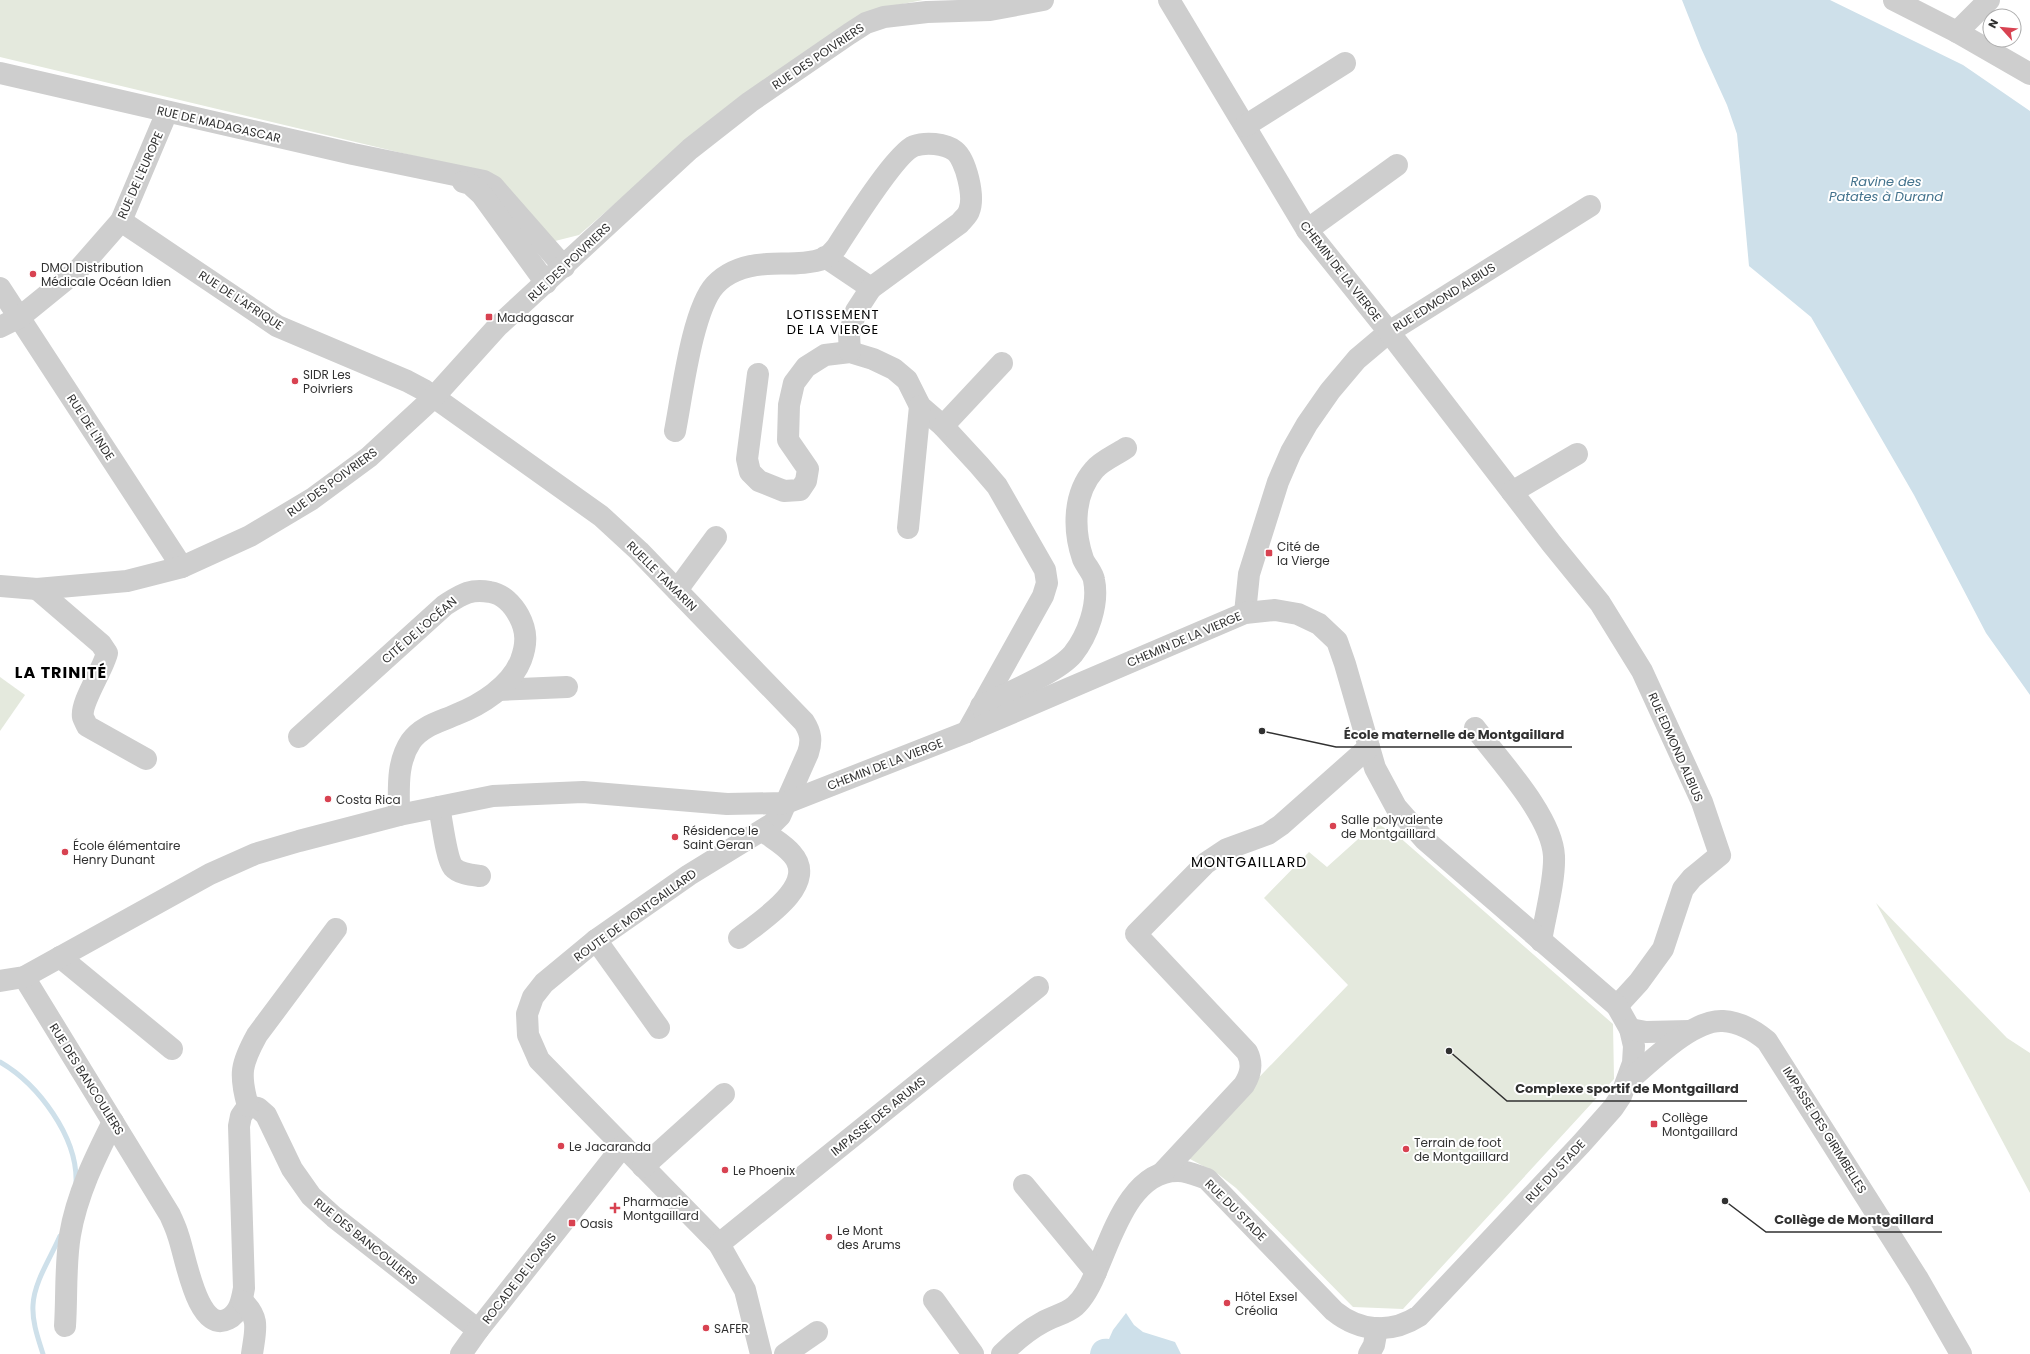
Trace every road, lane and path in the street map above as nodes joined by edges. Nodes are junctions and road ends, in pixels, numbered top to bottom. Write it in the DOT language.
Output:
graph roads {
  1 [pos="1043,0"];
  2 [pos="1169,0"];
  3 [pos="1894,0"];
  4 [pos="1989,0"];
  5 [pos="1957,32"];
  6 [pos="1345,63"];
  7 [pos="0,73"];
  8 [pos="2030,74"];
  9 [pos="167,112"];
  10 [pos="1245,126"];
  11 [pos="1397,165"];
  12 [pos="439,173"];
  13 [pos="1590,206"];
  14 [pos="121,221"];
  15 [pos="1307,230"];
  16 [pos="825,258"];
  17 [pos="564,267"];
  18 [pos="546,283"];
  19 [pos="0,288"];
  20 [pos="870,288"];
  21 [pos="20,317"];
  22 [pos="0,327"];
  23 [pos="1389,332"];
  24 [pos="850,352"];
  25 [pos="1002,363"];
  26 [pos="758,374"];
  27 [pos="433,398"];
  28 [pos="920,406"];
  29 [pos="943,426"];
  30 [pos="676,431"];
  31 [pos="1126,448"];
  32 [pos="1577,454"];
  33 [pos="1512,492"];
  34 [pos="908,528"];
  35 [pos="716,537"];
  36 [pos="182,567"];
  37 [pos="0,586"];
  38 [pos="38,589"];
  39 [pos="677,590"];
  40 [pos="1245,613"];
  41 [pos="567,687"];
  42 [pos="499,690"];
  43 [pos="981,706"];
  44 [pos="1475,728"];
  45 [pos="967,732"];
  46 [pos="299,737"];
  47 [pos="1369,747"];
  48 [pos="146,758"];
  49 [pos="786,803"];
  50 [pos="440,807"];
  51 [pos="399,815"];
  52 [pos="763,831"];
  53 [pos="480,876"];
  54 [pos="336,929"];
  55 [pos="739,938"];
  56 [pos="596,940"];
  57 [pos="1541,941"];
  58 [pos="60,957"];
  59 [pos="24,977"];
  60 [pos="0,981"];
  61 [pos="1038,987"];
  62 [pos="1617,1006"];
  63 [pos="658,1028"];
  64 [pos="1630,1029"];
  65 [pos="1690,1031"];
  66 [pos="172,1049"];
  67 [pos="1628,1082"];
  68 [pos="724,1094"];
  69 [pos="248,1106"];
  70 [pos="113,1122"];
  71 [pos="623,1146"];
  72 [pos="643,1167"];
  73 [pos="1162,1173"];
  74 [pos="1024,1185"];
  75 [pos="719,1244"];
  76 [pos="1096,1272"];
  77 [pos="934,1300"];
  78 [pos="242,1301"];
  79 [pos="65,1326"];
  80 [pos="1377,1328"];
  81 [pos="478,1330"];
  82 [pos="817,1332"];
  83 [pos="252,1354"];
  84 [pos="461,1354"];
  85 [pos="761,1354"];
  86 [pos="785,1354"];
  87 [pos="973,1354"];
  88 [pos="1002,1354"];
  89 [pos="1369,1354"];
  90 [pos="1961,1354"];
  1 -- 17 [label="street, RUE DES POIVRIERS"];
  2 -- 10 [label="street, CHEMIN DE LA VIERGE"];
  3 -- 5 [label="street"];
  4 -- 5 [label="street"];
  5 -- 8 [label="street"];
  6 -- 10 [label="street"];
  7 -- 9 [label="street, RUE DE MADAGASCAR"];
  9 -- 12 [label="street, RUE DE MADAGASCAR"];
  9 -- 14 [label="street, RUE DE L'EUROPE"];
  10 -- 15 [label="street, CHEMIN DE LA VIERGE"];
  11 -- 15 [label="street"];
  12 -- 17 [label="street, RUE DE MADAGASCAR"];
  12 -- 18 [label="street, RUE DE MADAGASCAR"];
  13 -- 23 [label="street, RUE EDMOND ALBIUS"];
  14 -- 21 [label="street, RUE DE L'EUROPE"];
  14 -- 27 [label="street, RUE DE L'AFRIQUE"];
  15 -- 23 [label="street, CHEMIN DE LA VIERGE"];
  16 -- 20 [label="street"];
  16 -- 20 [label="street"];
  16 -- 30 [label="street"];
  17 -- 18 [label="street, RUE DES POIVRIERS"];
  18 -- 27 [label="street, RUE DES POIVRIERS"];
  19 -- 21 [label="street, RUE DE L'INDE"];
  20 -- 24 [label="street"];
  21 -- 22 [label="street, RUE DE L'EUROPE"];
  21 -- 36 [label="street, RUE DE L'INDE"];
  23 -- 33 [label="street, RUE EDMOND ALBIUS"];
  23 -- 40 [label="street, CHEMIN DE LA VIERGE"];
  24 -- 26 [label="street"];
  24 -- 28 [label="street"];
  25 -- 29 [label="street"];
  27 -- 36 [label="street, RUE DES POIVRIERS"];
  27 -- 39 [label="street, RUELLE TAMARIN"];
  28 -- 29 [label="street"];
  28 -- 34 [label="street"];
  29 -- 43 [label="street"];
  31 -- 43 [label="street"];
  32 -- 33 [label="street"];
  33 -- 62 [label="street, RUE EDMOND ALBIUS"];
  35 -- 39 [label="street"];
  36 -- 38 [label="street, RUE DES POIVRIERS"];
  37 -- 38 [label="street, RUE DES POIVRIERS"];
  38 -- 48 [label="street"];
  39 -- 49 [label="street, RUELLE TAMARIN"];
  40 -- 45 [label="street, CHEMIN DE LA VIERGE"];
  40 -- 47 [label="street, RUE DU STADE"];
  41 -- 42 [label="street, CITÉ DE L'OCÉAN"];
  42 -- 46 [label="street, CITÉ DE L'OCÉAN"];
  42 -- 51 [label="street, CITÉ DE L'OCÉAN"];
  43 -- 45 [label="street"];
  44 -- 57 [label="street"];
  45 -- 49 [label="street, CHEMIN DE LA VIERGE"];
  47 -- 57 [label="street, RUE DU STADE"];
  47 -- 73 [label="street"];
  49 -- 50 [label="street"];
  49 -- 52 [label="street, ROUTE DE MONTGAILLARD"];
  50 -- 51 [label="street"];
  50 -- 53 [label="street"];
  51 -- 58 [label="street"];
  52 -- 55 [label="street"];
  52 -- 56 [label="street, ROUTE DE MONTGAILLARD"];
  54 -- 69 [label="street"];
  56 -- 63 [label="street"];
  56 -- 71 [label="street, ROUTE DE MONTGAILLARD"];
  57 -- 62 [label="street, RUE DU STADE"];
  58 -- 59 [label="street"];
  58 -- 66 [label="street"];
  59 -- 60 [label="street"];
  59 -- 70 [label="street, RUE DES BANCOULIERS"];
  61 -- 75 [label="street, IMPASSE DES ARUMS"];
  62 -- 64 [label="street, RUE DU STADE"];
  64 -- 65 [label="street, IMPASSE DES GIRIMBELLES"];
  64 -- 67 [label="street, RUE DU STADE"];
  65 -- 67 [label="street, IMPASSE DES GIRIMBELLES"];
  65 -- 90 [label="street, IMPASSE DES GIRIMBELLES"];
  67 -- 80 [label="street, RUE DU STADE"];
  68 -- 72 [label="street"];
  69 -- 78 [label="street, RUE DES BANCOULIERS"];
  69 -- 81 [label="street, RUE DES BANCOULIERS"];
  70 -- 78 [label="street, RUE DES BANCOULIERS"];
  70 -- 79 [label="street"];
  71 -- 72 [label="street, ROUTE DE MONTGAILLARD"];
  71 -- 81 [label="street, ROCADE DE L'OASIS"];
  72 -- 75 [label="street, ROUTE DE MONTGAILLARD"];
  73 -- 76 [label="street, RUE DU STADE"];
  73 -- 80 [label="street, RUE DU STADE"];
  74 -- 76 [label="street"];
  75 -- 85 [label="street, ROUTE DE MONTGAILLARD"];
  76 -- 88 [label="street, RUE DU STADE"];
  77 -- 87 [label="street"];
  78 -- 83 [label="street"];
  80 -- 89 [label="street"];
  81 -- 84 [label="street, ROCADE DE L'OASIS"];
  82 -- 86 [label="street"];
}
